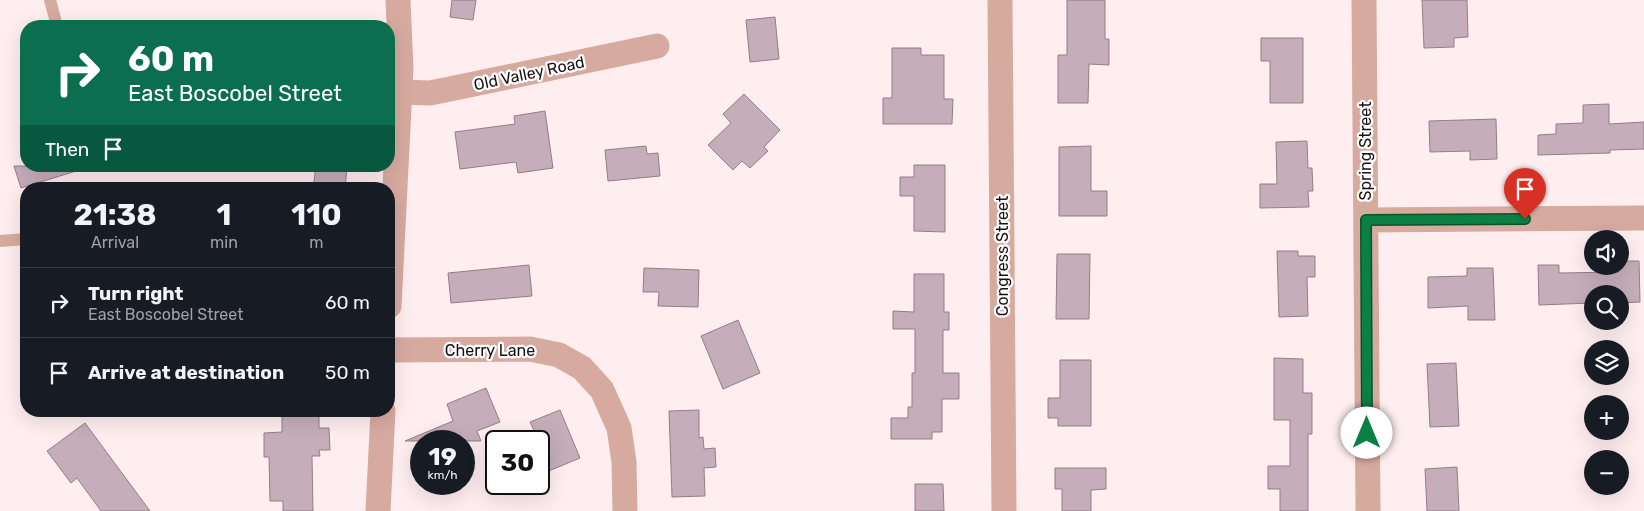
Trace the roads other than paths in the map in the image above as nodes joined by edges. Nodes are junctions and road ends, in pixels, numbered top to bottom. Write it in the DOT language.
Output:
graph roads {
  1 [pos="50,0"];
  2 [pos="398,0"];
  3 [pos="1000,0"];
  4 [pos="1364,0"];
  5 [pos="55,20"];
  6 [pos="657,46"];
  7 [pos="400,92"];
  8 [pos="395,189"];
  9 [pos="1644,218"];
  10 [pos="1366,220"];
  11 [pos="20,239"];
  12 [pos="0,241"];
  13 [pos="395,350"];
  14 [pos="383,417"];
  15 [pos="378,511"];
  16 [pos="625,511"];
  17 [pos="1004,511"];
  18 [pos="1368,511"];
  1 -- 5 [label="lane"];
  2 -- 7 [label="street"];
  3 -- 17 [label="street, Congress Street"];
  4 -- 10 [label="street, Spring Street"];
  6 -- 7 [label="street, Old Valley Road"];
  7 -- 8 [label="street"];
  9 -- 10 [label="street"];
  10 -- 18 [label="street, Spring Street"];
  11 -- 12 [label="lane"];
  13 -- 16 [label="street, Cherry Lane"];
  14 -- 15 [label="street"];
}
